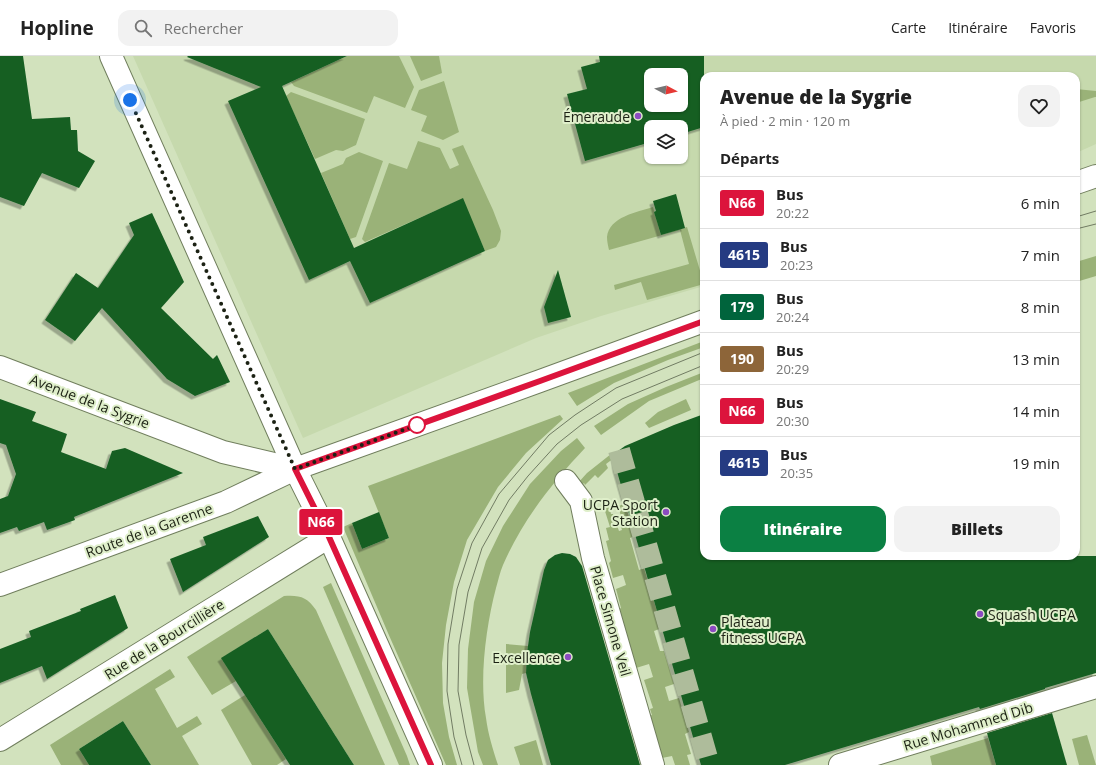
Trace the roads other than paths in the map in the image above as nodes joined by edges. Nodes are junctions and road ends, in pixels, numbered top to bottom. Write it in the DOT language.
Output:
graph roads {
  1 [pos="111,56"];
  2 [pos="1096,176"];
  3 [pos="1080,182"];
  4 [pos="700,322"];
  5 [pos="0,367"];
  6 [pos="295,469"];
  7 [pos="566,481"];
  8 [pos="329,537"];
  9 [pos="0,585"];
  10 [pos="1096,687"];
  11 [pos="0,740"];
  12 [pos="430,765"];
  13 [pos="653,765"];
  14 [pos="840,765"];
  1 -- 6 [label="street"];
  2 -- 3 [label="street"];
  4 -- 6 [label="street, Route de la Garenne"];
  5 -- 6 [label="street, Avenue de la Sygrie"];
  6 -- 8 [label="street"];
  6 -- 9 [label="street, Route de la Garenne"];
  7 -- 13 [label="street, Place Simone Veil"];
  8 -- 11 [label="street, Rue de la Bourcillière"];
  8 -- 12 [label="street"];
  10 -- 14 [label="street, Rue Mohammed Dib"];
}
